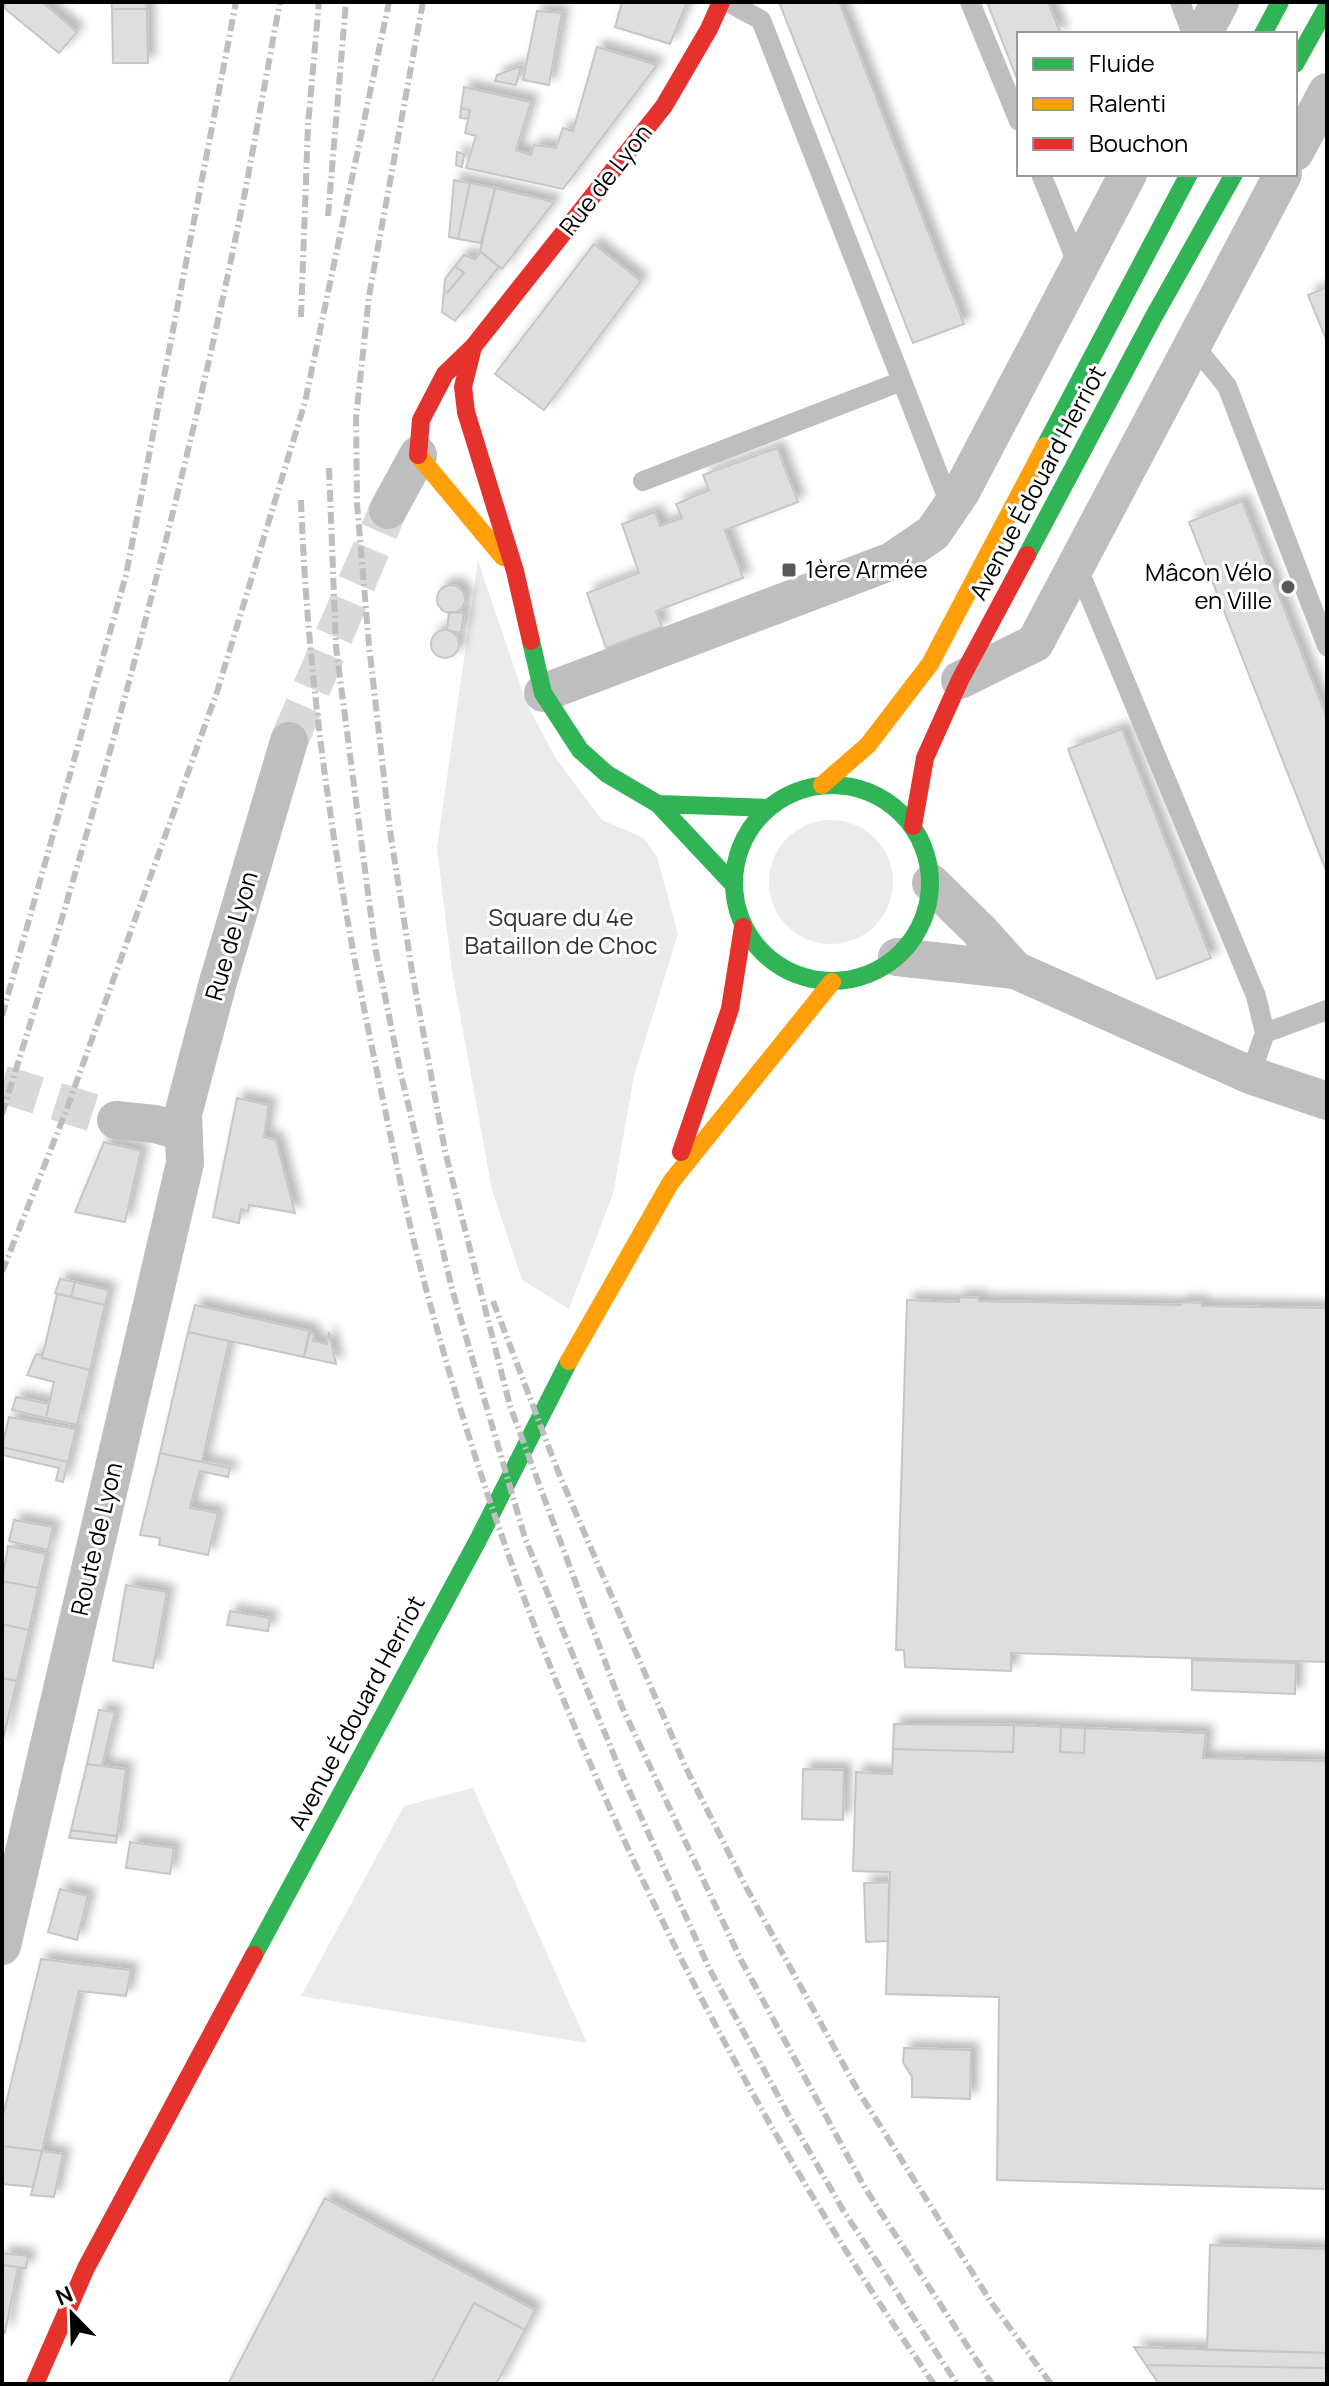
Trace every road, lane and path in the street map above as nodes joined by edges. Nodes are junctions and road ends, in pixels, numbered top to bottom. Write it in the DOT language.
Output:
graph roads {
  1 [pos="721,2"];
  2 [pos="728,2"];
  3 [pos="970,2"];
  4 [pos="1180,2"];
  5 [pos="1220,2"];
  6 [pos="1280,2"];
  7 [pos="1327,7"];
  8 [pos="1191,32"];
  9 [pos="1204,32"];
  10 [pos="1264,32"];
  11 [pos="1297,60"];
  12 [pos="1325,105"];
  13 [pos="1017,116"];
  14 [pos="1297,149"];
  15 [pos="1042,176"];
  16 [pos="1127,176"];
  17 [pos="1188,176"];
  18 [pos="1233,176"];
  19 [pos="1282,176"];
  20 [pos="1078,265"];
  21 [pos="1192,343"];
  22 [pos="473,347"];
  23 [pos="902,381"];
  24 [pos="428,451"];
  25 [pos="459,453"];
  26 [pos="482,465"];
  27 [pos="643,481"];
  28 [pos="954,502"];
  29 [pos="388,510"];
  30 [pos="1077,566"];
  31 [pos="515,571"];
  32 [pos="1327,646"];
  33 [pos="960,680"];
  34 [pos="543,693"];
  35 [pos="289,741"];
  36 [pos="822,785"];
  37 [pos="658,804"];
  38 [pos="768,808"];
  39 [pos="913,826"];
  40 [pos="931,883"];
  41 [pos="733,884"];
  42 [pos="743,927"];
  43 [pos="897,957"];
  44 [pos="1015,970"];
  45 [pos="832,982"];
  46 [pos="1327,1010"];
  47 [pos="1265,1033"];
  48 [pos="1250,1075"];
  49 [pos="1327,1101"];
  50 [pos="116,1120"];
  51 [pos="183,1132"];
  52 [pos="671,1182"];
  53 [pos="2,1946"];
  54 [pos="86,2268"];
  55 [pos="33,2340"];
  56 [pos="35,2384"];
  1 -- 22 [label="main road, Rue de Lyon"];
  2 -- 23 [label="lane"];
  3 -- 13 [label="lane"];
  4 -- 8 [label="lane"];
  5 -- 9 [label="street"];
  6 -- 10 [label="main road"];
  7 -- 11 [label="main road"];
  12 -- 14 [label="street"];
  15 -- 20 [label="lane"];
  16 -- 20 [label="street"];
  17 -- 36 [label="main road, Avenue Édouard Herriot"];
  18 -- 33 [label="main road, Avenue Édouard Herriot"];
  19 -- 21 [label="street"];
  20 -- 28 [label="street"];
  21 -- 30 [label="street"];
  21 -- 32 [label="lane"];
  22 -- 24 [label="main road, Rue de Lyon"];
  22 -- 26 [label="main road, Rue de Lyon"];
  23 -- 27 [label="lane"];
  23 -- 28 [label="lane"];
  24 -- 29 [label="street, Rue de Lyon"];
  24 -- 31 [label="main road"];
  25 -- 26 [label="main road"];
  26 -- 31 [label="main road, Rue de Lyon"];
  28 -- 34 [label="street"];
  30 -- 33 [label="street"];
  30 -- 47 [label="lane"];
  31 -- 34 [label="main road, Rue de Lyon"];
  33 -- 39 [label="main road, Avenue Édouard Herriot"];
  34 -- 37 [label="main road"];
  35 -- 51 [label="street, Rue de Lyon"];
  36 -- 38 [label="main road"];
  36 -- 39 [label="main road"];
  37 -- 38 [label="main road"];
  37 -- 41 [label="main road"];
  38 -- 41 [label="main road"];
  39 -- 40 [label="main road"];
  40 -- 43 [label="main road"];
  40 -- 44 [label="street"];
  41 -- 42 [label="main road"];
  42 -- 45 [label="main road"];
  42 -- 52 [label="main road, Avenue Édouard Herriot"];
  43 -- 44 [label="street"];
  43 -- 45 [label="main road"];
  44 -- 48 [label="street"];
  45 -- 52 [label="main road, Avenue Édouard Herriot"];
  46 -- 47 [label="lane"];
  47 -- 48 [label="lane"];
  48 -- 49 [label="street"];
  50 -- 51 [label="street"];
  51 -- 53 [label="street, Route de Lyon"];
  52 -- 54 [label="main road, Avenue Édouard Herriot"];
  54 -- 55 [label="main road, Avenue Édouard Herriot"];
  54 -- 56 [label="main road, Avenue Édouard Herriot"];
}
